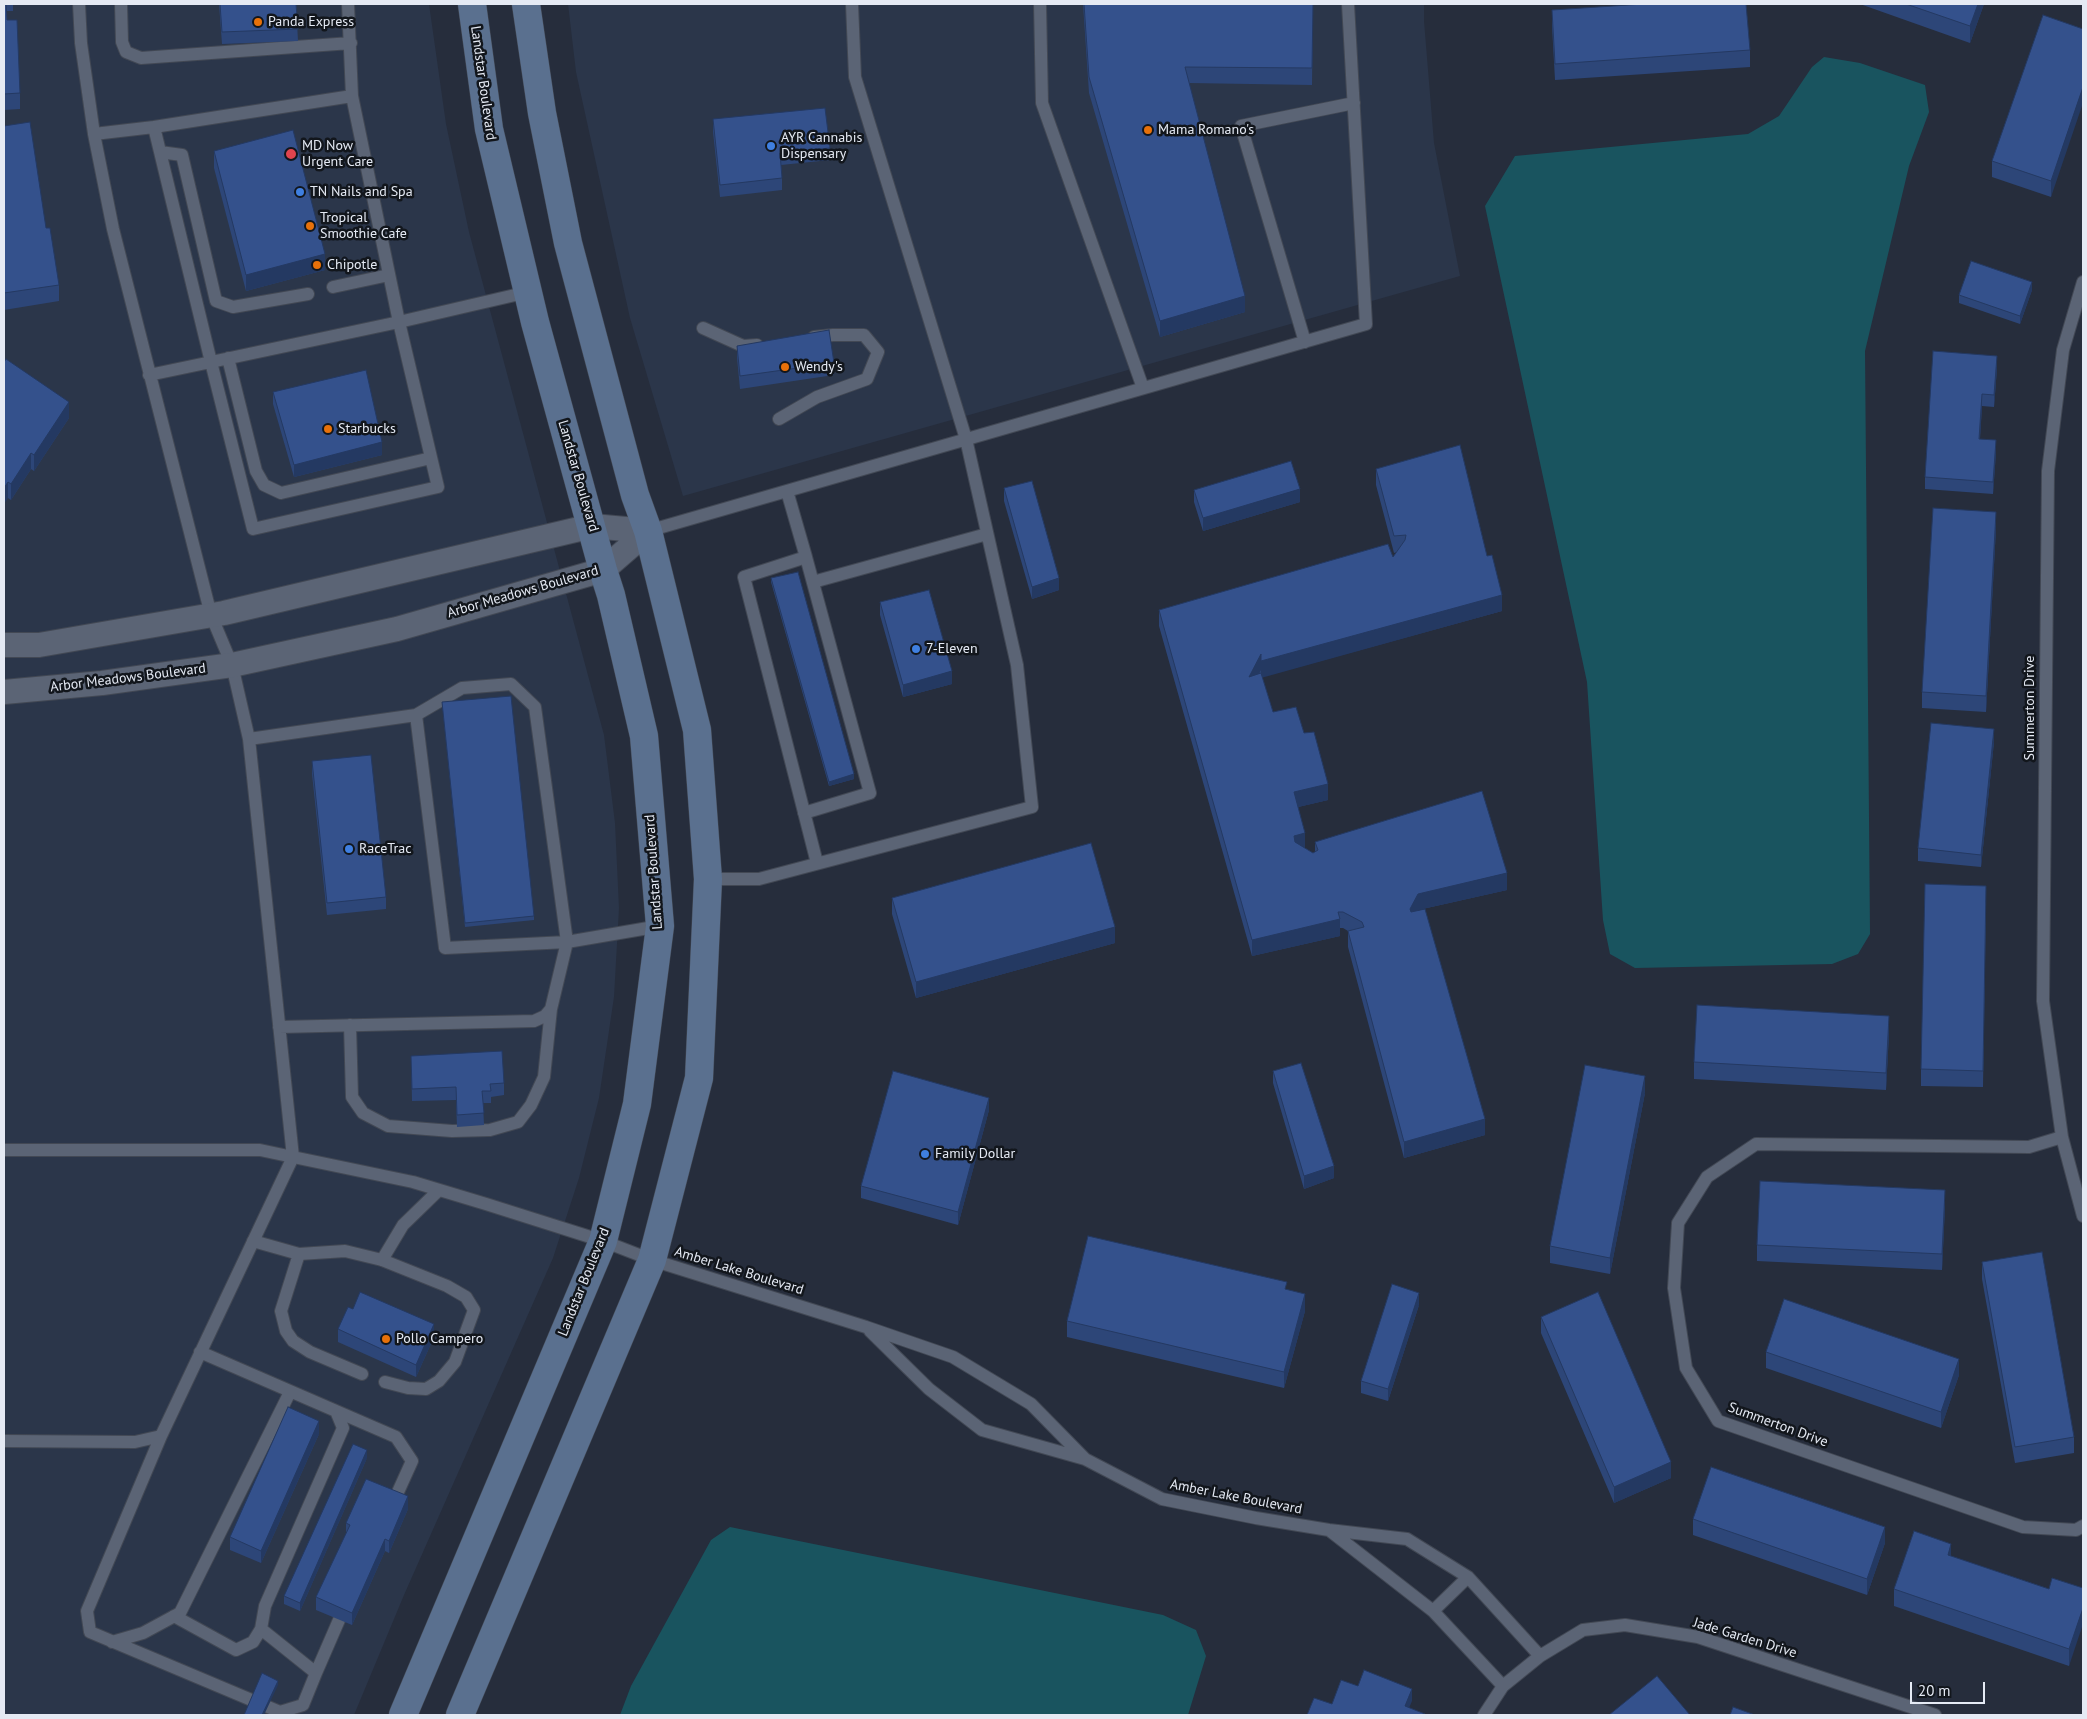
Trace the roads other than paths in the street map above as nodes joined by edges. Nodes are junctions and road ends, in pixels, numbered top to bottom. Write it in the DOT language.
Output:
graph roads {
  1 [pos="79,4"];
  2 [pos="121,4"];
  3 [pos="348,4"];
  4 [pos="472,4"];
  5 [pos="526,4"];
  6 [pos="852,4"];
  7 [pos="1040,4"];
  8 [pos="1348,4"];
  9 [pos="351,44"];
  10 [pos="352,96"];
  11 [pos="1354,103"];
  12 [pos="154,127"];
  13 [pos="94,134"];
  14 [pos="160,152"];
  15 [pos="389,275"];
  16 [pos="2083,282"];
  17 [pos="333,287"];
  18 [pos="528,292"];
  19 [pos="308,294"];
  20 [pos="399,322"];
  21 [pos="703,328"];
  22 [pos="797,340"];
  23 [pos="1305,342"];
  24 [pos="770,343"];
  25 [pos="228,358"];
  26 [pos="211,362"];
  27 [pos="149,375"];
  28 [pos="1143,388"];
  29 [pos="779,419"];
  30 [pos="966,439"];
  31 [pos="431,458"];
  32 [pos="787,491"];
  33 [pos="592,526"];
  34 [pos="648,531"];
  35 [pos="987,534"];
  36 [pos="806,557"];
  37 [pos="603,570"];
  38 [pos="813,582"];
  39 [pos="211,615"];
  40 [pos="4,645"];
  41 [pos="232,665"];
  42 [pos="4,692"];
  43 [pos="416,714"];
  44 [pos="249,739"];
  45 [pos="804,813"];
  46 [pos="817,863"];
  47 [pos="708,879"];
  48 [pos="660,926"];
  49 [pos="567,942"];
  50 [pos="551,1009"];
  51 [pos="350,1025"];
  52 [pos="279,1027"];
  53 [pos="2062,1136"];
  54 [pos="4,1150"];
  55 [pos="293,1157"];
  56 [pos="439,1190"];
  57 [pos="2083,1216"];
  58 [pos="253,1241"];
  59 [pos="604,1241"];
  60 [pos="299,1254"];
  61 [pos="382,1260"];
  62 [pos="652,1260"];
  63 [pos="866,1327"];
  64 [pos="200,1352"];
  65 [pos="362,1374"];
  66 [pos="385,1382"];
  67 [pos="290,1392"];
  68 [pos="336,1412"];
  69 [pos="162,1436"];
  70 [pos="4,1441"];
  71 [pos="1085,1459"];
  72 [pos="393,1503"];
  73 [pos="2083,1526"];
  74 [pos="1329,1530"];
  75 [pos="1468,1577"];
  76 [pos="1433,1611"];
  77 [pos="174,1616"];
  78 [pos="339,1620"];
  79 [pos="261,1628"];
  80 [pos="112,1642"];
  81 [pos="1540,1656"];
  82 [pos="316,1674"];
  83 [pos="1503,1686"];
  84 [pos="403,1715"];
  85 [pos="460,1715"];
  86 [pos="1484,1715"];
  87 [pos="1935,1715"];
  1 -- 13 [label="lane"];
  2 -- 9 [label="lane"];
  3 -- 9 [label="lane"];
  4 -- 18 [label="main road, Landstar Boulevard"];
  5 -- 34 [label="main road"];
  6 -- 30 [label="lane"];
  7 -- 28 [label="lane"];
  8 -- 11 [label="lane"];
  9 -- 10 [label="lane"];
  10 -- 12 [label="lane"];
  10 -- 15 [label="lane"];
  11 -- 23 [label="lane"];
  11 -- 23 [label="lane"];
  12 -- 13 [label="lane"];
  12 -- 14 [label="lane"];
  13 -- 27 [label="lane"];
  14 -- 19 [label="lane"];
  14 -- 26 [label="lane"];
  15 -- 17 [label="lane"];
  15 -- 20 [label="lane"];
  16 -- 53 [label="lane, Summerton Drive"];
  18 -- 20 [label="lane"];
  18 -- 33 [label="main road, Landstar Boulevard"];
  20 -- 25 [label="lane"];
  20 -- 31 [label="lane"];
  21 -- 24 [label="lane"];
  22 -- 29 [label="lane"];
  23 -- 28 [label="lane"];
  25 -- 26 [label="lane"];
  25 -- 31 [label="lane"];
  26 -- 27 [label="lane"];
  26 -- 31 [label="lane"];
  27 -- 39 [label="lane"];
  28 -- 30 [label="lane"];
  30 -- 32 [label="lane"];
  30 -- 35 [label="lane"];
  32 -- 34 [label="lane"];
  32 -- 36 [label="lane"];
  33 -- 34 [label="street"];
  33 -- 37 [label="main road, Landstar Boulevard"];
  33 -- 39 [label="street"];
  34 -- 37 [label="street, Arbor Meadows Boulevard"];
  34 -- 47 [label="main road"];
  35 -- 38 [label="lane"];
  35 -- 46 [label="lane"];
  36 -- 38 [label="lane"];
  36 -- 45 [label="lane"];
  37 -- 41 [label="street, Arbor Meadows Boulevard"];
  37 -- 48 [label="main road, Landstar Boulevard"];
  38 -- 45 [label="lane"];
  39 -- 40 [label="street"];
  39 -- 41 [label="lane"];
  41 -- 42 [label="street, Arbor Meadows Boulevard"];
  41 -- 44 [label="lane"];
  43 -- 44 [label="lane"];
  43 -- 49 [label="lane"];
  43 -- 49 [label="lane"];
  44 -- 52 [label="lane"];
  45 -- 46 [label="lane"];
  46 -- 47 [label="lane"];
  47 -- 62 [label="main road"];
  48 -- 49 [label="lane"];
  48 -- 59 [label="main road, Landstar Boulevard"];
  49 -- 50 [label="lane"];
  50 -- 51 [label="lane"];
  50 -- 51 [label="lane"];
  51 -- 52 [label="lane"];
  52 -- 55 [label="lane"];
  53 -- 57 [label="lane, Summerton Drive"];
  53 -- 73 [label="lane, Summerton Drive"];
  54 -- 55 [label="lane, Amber Lake Boulevard"];
  55 -- 56 [label="lane, Amber Lake Boulevard"];
  55 -- 58 [label="lane"];
  56 -- 59 [label="lane, Amber Lake Boulevard"];
  56 -- 61 [label="lane"];
  58 -- 60 [label="lane"];
  58 -- 64 [label="lane"];
  59 -- 62 [label="lane, Amber Lake Boulevard"];
  59 -- 84 [label="main road, Landstar Boulevard"];
  60 -- 61 [label="lane"];
  60 -- 65 [label="lane"];
  61 -- 66 [label="lane"];
  62 -- 63 [label="lane, Amber Lake Boulevard"];
  62 -- 85 [label="main road"];
  63 -- 71 [label="lane, Amber Lake Boulevard"];
  63 -- 71 [label="lane, Amber Lake Boulevard"];
  64 -- 67 [label="lane"];
  64 -- 69 [label="lane"];
  67 -- 68 [label="lane"];
  67 -- 77 [label="lane"];
  68 -- 72 [label="lane"];
  68 -- 79 [label="lane"];
  69 -- 70 [label="lane"];
  69 -- 80 [label="lane"];
  71 -- 74 [label="lane, Amber Lake Boulevard"];
  74 -- 75 [label="lane, Amber Lake Boulevard"];
  74 -- 76 [label="lane, Amber Lake Boulevard"];
  75 -- 76 [label="lane"];
  75 -- 81 [label="lane, Amber Lake Boulevard"];
  76 -- 83 [label="lane, Amber Lake Boulevard"];
  77 -- 79 [label="lane"];
  77 -- 80 [label="lane"];
  78 -- 82 [label="lane"];
  79 -- 82 [label="lane"];
  80 -- 82 [label="lane"];
  81 -- 83 [label="lane, Jade Garden Drive"];
  81 -- 87 [label="lane, Jade Garden Drive"];
  83 -- 86 [label="lane, Jade Garden Drive"];
}
